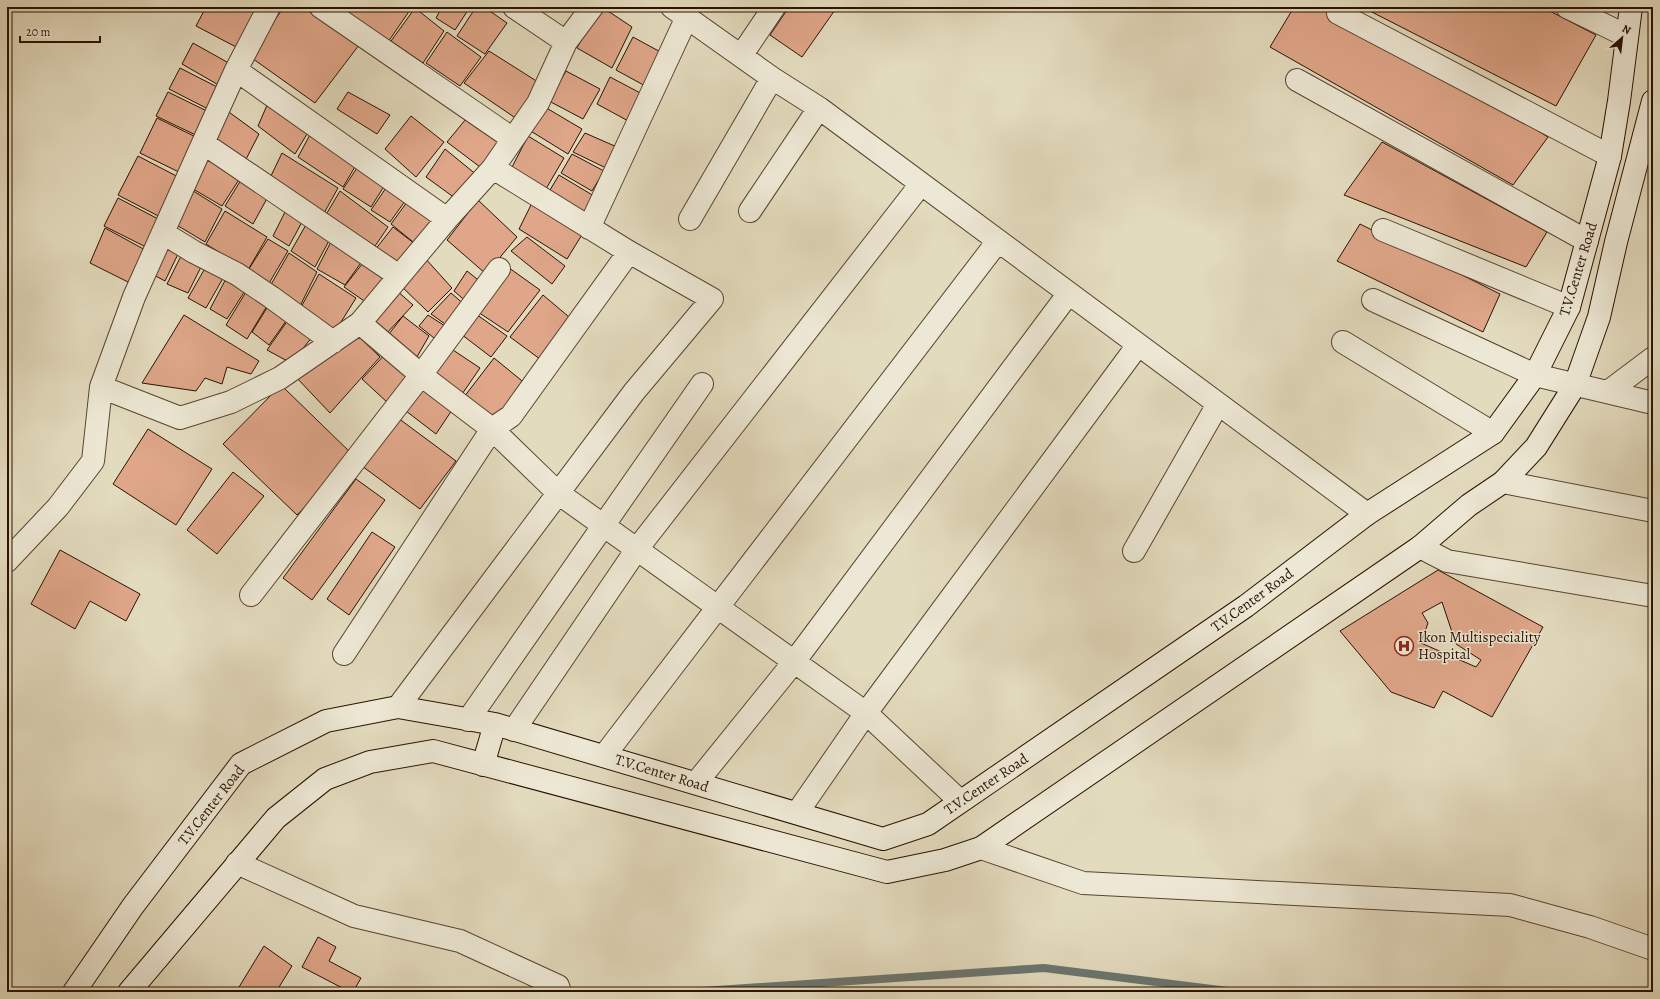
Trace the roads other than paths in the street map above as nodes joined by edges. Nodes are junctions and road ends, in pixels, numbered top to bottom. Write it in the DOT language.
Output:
graph roads {
  1 [pos="268,7"];
  2 [pos="321,7"];
  3 [pos="514,7"];
  4 [pos="592,7"];
  5 [pos="774,7"];
  6 [pos="1567,7"];
  7 [pos="1631,7"];
  8 [pos="679,12"];
  9 [pos="1338,13"];
  10 [pos="1627,36"];
  11 [pos="566,42"];
  12 [pos="741,56"];
  13 [pos="236,70"];
  14 [pos="772,78"];
  15 [pos="1297,80"];
  16 [pos="1653,101"];
  17 [pos="819,108"];
  18 [pos="513,139"];
  19 [pos="203,143"];
  20 [pos="1610,156"];
  21 [pos="493,168"];
  22 [pos="921,184"];
  23 [pos="750,211"];
  24 [pos="447,219"];
  25 [pos="690,219"];
  26 [pos="589,228"];
  27 [pos="1383,230"];
  28 [pos="163,233"];
  29 [pos="998,241"];
  30 [pos="1587,241"];
  31 [pos="629,252"];
  32 [pos="500,269"];
  33 [pos="399,276"];
  34 [pos="1069,293"];
  35 [pos="1373,300"];
  36 [pos="1569,307"];
  37 [pos="360,323"];
  38 [pos="333,342"];
  39 [pos="1343,342"];
  40 [pos="1138,345"];
  41 [pos="1653,358"];
  42 [pos="421,375"];
  43 [pos="1535,375"];
  44 [pos="702,384"];
  45 [pos="1575,385"];
  46 [pos="102,387"];
  47 [pos="1609,392"];
  48 [pos="1653,403"];
  49 [pos="1218,404"];
  50 [pos="492,429"];
  51 [pos="1493,433"];
  52 [pos="1503,482"];
  53 [pos="558,493"];
  54 [pos="1653,511"];
  55 [pos="1367,514"];
  56 [pos="603,525"];
  57 [pos="1420,547"];
  58 [pos="637,549"];
  59 [pos="1134,551"];
  60 [pos="7,561"];
  61 [pos="251,594"];
  62 [pos="1653,596"];
  63 [pos="718,607"];
  64 [pos="344,654"];
  65 [pos="794,662"];
  66 [pos="398,707"];
  67 [pos="866,714"];
  68 [pos="468,720"];
  69 [pos="505,727"];
  70 [pos="604,756"];
  71 [pos="483,765"];
  72 [pos="696,783"];
  73 [pos="960,801"];
  74 [pos="797,813"];
  75 [pos="980,848"];
  76 [pos="236,863"];
  77 [pos="1653,949"];
  78 [pos="559,989"];
  79 [pos="74,992"];
  80 [pos="129,992"];
  1 -- 13 [label="street"];
  2 -- 18 [label="street"];
  3 -- 11 [label="street"];
  4 -- 11 [label="street"];
  5 -- 12 [label="street"];
  6 -- 10 [label="street"];
  7 -- 10 [label="street, T.V.Center Road"];
  8 -- 12 [label="street"];
  8 -- 26 [label="street"];
  9 -- 20 [label="street"];
  10 -- 20 [label="street, T.V.Center Road"];
  11 -- 18 [label="street"];
  12 -- 14 [label="street"];
  13 -- 19 [label="street"];
  13 -- 24 [label="street"];
  14 -- 17 [label="street"];
  14 -- 25 [label="street"];
  15 -- 30 [label="street"];
  16 -- 45 [label="street, T.V.Center Road"];
  17 -- 22 [label="street"];
  17 -- 23 [label="street"];
  18 -- 21 [label="street"];
  19 -- 28 [label="street"];
  19 -- 33 [label="street"];
  20 -- 30 [label="street, T.V.Center Road"];
  21 -- 24 [label="street"];
  21 -- 26 [label="street"];
  22 -- 29 [label="street"];
  22 -- 58 [label="street"];
  24 -- 33 [label="street"];
  26 -- 31 [label="street"];
  27 -- 36 [label="street"];
  28 -- 38 [label="street"];
  28 -- 46 [label="street"];
  29 -- 34 [label="street"];
  29 -- 63 [label="street"];
  30 -- 36 [label="street, T.V.Center Road"];
  31 -- 50 [label="street"];
  31 -- 53 [label="street"];
  32 -- 42 [label="street"];
  33 -- 37 [label="street"];
  34 -- 40 [label="street"];
  34 -- 65 [label="street"];
  35 -- 43 [label="street"];
  36 -- 43 [label="street, T.V.Center Road"];
  37 -- 38 [label="street"];
  37 -- 42 [label="street"];
  38 -- 46 [label="street"];
  39 -- 51 [label="street"];
  40 -- 49 [label="street"];
  40 -- 67 [label="street"];
  41 -- 47 [label="street"];
  42 -- 50 [label="street"];
  42 -- 61 [label="street"];
  43 -- 45 [label="street"];
  43 -- 51 [label="street, T.V.Center Road"];
  44 -- 56 [label="street"];
  45 -- 47 [label="street"];
  45 -- 52 [label="street, T.V.Center Road"];
  46 -- 60 [label="street"];
  47 -- 48 [label="street"];
  49 -- 55 [label="street"];
  49 -- 59 [label="street"];
  50 -- 53 [label="street"];
  50 -- 64 [label="street"];
  51 -- 55 [label="street, T.V.Center Road"];
  52 -- 54 [label="street"];
  52 -- 57 [label="street, T.V.Center Road"];
  53 -- 56 [label="street"];
  53 -- 66 [label="street"];
  55 -- 73 [label="street, T.V.Center Road"];
  56 -- 58 [label="street"];
  56 -- 68 [label="street"];
  57 -- 62 [label="street"];
  57 -- 75 [label="street, T.V.Center Road"];
  58 -- 63 [label="street"];
  58 -- 69 [label="street"];
  63 -- 65 [label="street"];
  63 -- 70 [label="street"];
  65 -- 67 [label="street"];
  65 -- 72 [label="street"];
  66 -- 68 [label="street, T.V.Center Road"];
  66 -- 79 [label="street, T.V.Center Road"];
  67 -- 73 [label="street"];
  67 -- 74 [label="street"];
  68 -- 69 [label="street, T.V.Center Road"];
  69 -- 70 [label="street, T.V.Center Road"];
  69 -- 71 [label="street"];
  70 -- 72 [label="street, T.V.Center Road"];
  71 -- 75 [label="street, T.V.Center Road"];
  71 -- 76 [label="street, T.V.Center Road"];
  72 -- 74 [label="street, T.V.Center Road"];
  73 -- 74 [label="street, T.V.Center Road"];
  75 -- 77 [label="street"];
  76 -- 78 [label="street"];
  76 -- 80 [label="street, T.V.Center Road"];
}
